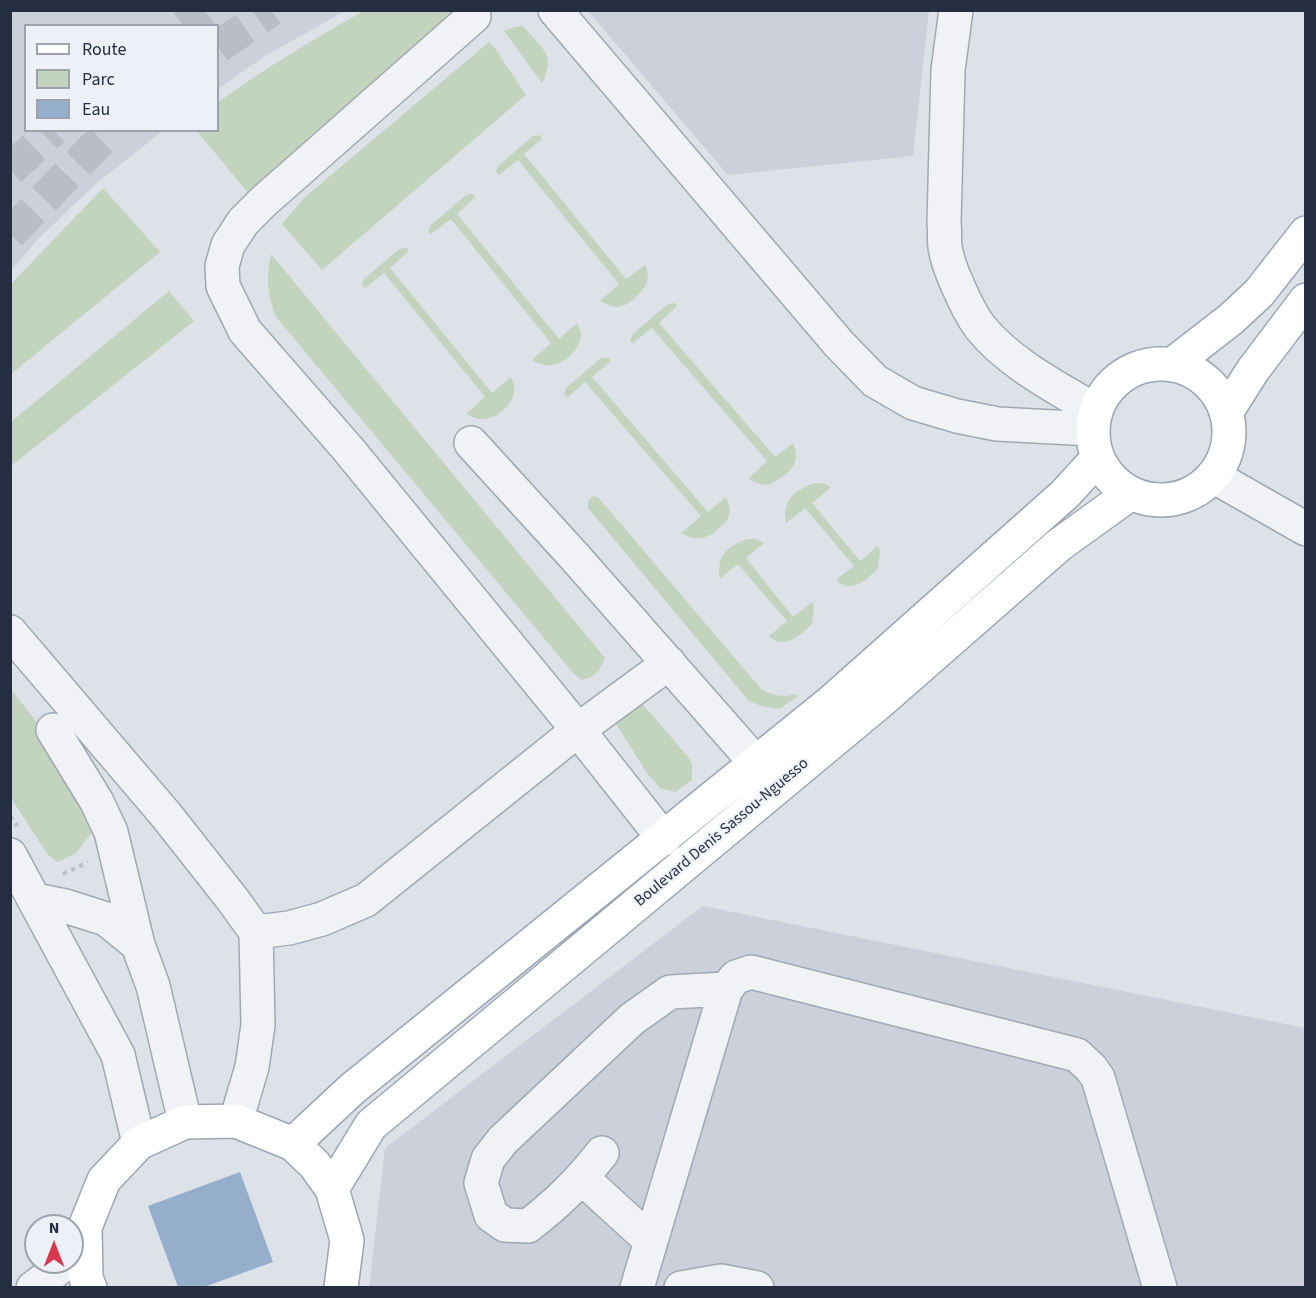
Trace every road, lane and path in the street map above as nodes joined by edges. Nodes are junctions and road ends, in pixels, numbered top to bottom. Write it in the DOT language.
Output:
graph roads {
  1 [pos="555,10"];
  2 [pos="956,10"];
  3 [pos="474,16"];
  4 [pos="1305,233"];
  5 [pos="1305,300"];
  6 [pos="1173,364"];
  7 [pos="1227,411"];
  8 [pos="1095,433"];
  9 [pos="471,442"];
  10 [pos="1213,476"];
  11 [pos="1131,493"];
  12 [pos="1305,529"];
  13 [pos="10,632"];
  14 [pos="669,663"];
  15 [pos="53,730"];
  16 [pos="578,730"];
  17 [pos="756,763"];
  18 [pos="10,816"];
  19 [pos="111,832"];
  20 [pos="664,839"];
  21 [pos="16,844"];
  22 [pos="53,871"];
  23 [pos="35,900"];
  24 [pos="256,932"];
  25 [pos="138,945"];
  26 [pos="726,988"];
  27 [pos="236,1121"];
  28 [pos="185,1122"];
  29 [pos="139,1143"];
  30 [pos="293,1144"];
  31 [pos="602,1153"];
  32 [pos="582,1178"];
  33 [pos="332,1189"];
  34 [pos="84,1230"];
  35 [pos="651,1241"];
  36 [pos="51,1274"];
  37 [pos="33,1287"];
  38 [pos="341,1287"];
  39 [pos="637,1287"];
  40 [pos="681,1287"];
  41 [pos="757,1287"];
  42 [pos="1160,1287"];
  1 -- 8 [label="street"];
  2 -- 8 [label="street"];
  3 -- 16 [label="street"];
  4 -- 6 [label="main road"];
  5 -- 7 [label="main road"];
  6 -- 7 [label="main road"];
  6 -- 8 [label="main road"];
  7 -- 10 [label="main road"];
  8 -- 11 [label="main road"];
  8 -- 17 [label="main road, Boulevard Denis Sassou-Nguesso"];
  9 -- 14 [label="street"];
  10 -- 11 [label="main road"];
  10 -- 12 [label="street"];
  11 -- 33 [label="main road, Boulevard Denis Sassou-Nguesso"];
  13 -- 24 [label="street"];
  14 -- 16 [label="street"];
  14 -- 17 [label="street"];
  15 -- 19 [label="street"];
  16 -- 20 [label="street"];
  16 -- 24 [label="street"];
  17 -- 20 [label="main road, Boulevard Denis Sassou-Nguesso"];
  18 -- 21 [label="path"];
  19 -- 22 [label="path"];
  19 -- 25 [label="street"];
  20 -- 30 [label="main road, Boulevard Denis Sassou-Nguesso"];
  21 -- 23 [label="street"];
  23 -- 25 [label="street"];
  23 -- 29 [label="street"];
  24 -- 27 [label="street"];
  25 -- 28 [label="street"];
  26 -- 32 [label="street"];
  26 -- 35 [label="street"];
  26 -- 42 [label="street"];
  27 -- 28 [label="main road"];
  27 -- 30 [label="main road"];
  28 -- 29 [label="main road"];
  29 -- 34 [label="main road"];
  30 -- 33 [label="main road"];
  31 -- 32 [label="street"];
  32 -- 35 [label="street"];
  33 -- 38 [label="main road"];
  35 -- 39 [label="street"];
  36 -- 37 [label="street"];
  40 -- 41 [label="street"];
}
